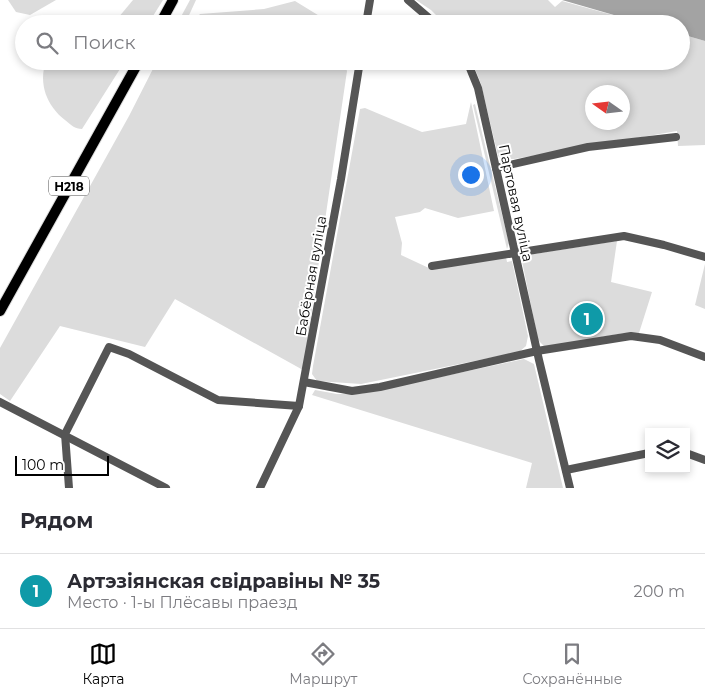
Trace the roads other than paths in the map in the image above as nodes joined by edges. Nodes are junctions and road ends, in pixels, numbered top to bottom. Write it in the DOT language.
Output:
graph roads {
  1 [pos="173,0"];
  2 [pos="370,0"];
  3 [pos="408,0"];
  4 [pos="165,15"];
  5 [pos="368,15"];
  6 [pos="426,15"];
  7 [pos="134,70"];
  8 [pos="358,70"];
  9 [pos="471,70"];
  10 [pos="676,137"];
  11 [pos="496,168"];
  12 [pos="514,254"];
  13 [pos="705,257"];
  14 [pos="432,266"];
  15 [pos="0,311"];
  16 [pos="537,351"];
  17 [pos="705,357"];
  18 [pos="304,382"];
  19 [pos="0,402"];
  20 [pos="299,406"];
  21 [pos="65,434"];
  22 [pos="645,454"];
  23 [pos="690,454"];
  24 [pos="702,459"];
  25 [pos="566,470"];
  26 [pos="69,488"];
  27 [pos="166,488"];
  28 [pos="260,488"];
  29 [pos="570,488"];
  1 -- 4 [label="main road"];
  2 -- 5 [label="street"];
  3 -- 6 [label="street"];
  7 -- 15 [label="main road, Н218"];
  8 -- 18 [label="street, Бабёрная вуліца"];
  9 -- 11 [label="street, Партовая вуліца"];
  10 -- 11 [label="street"];
  11 -- 12 [label="street, Партовая вуліца"];
  12 -- 13 [label="street"];
  12 -- 14 [label="street"];
  12 -- 16 [label="street, Партовая вуліца"];
  16 -- 17 [label="street"];
  16 -- 18 [label="street"];
  16 -- 25 [label="street, Партовая вуліца"];
  18 -- 20 [label="street, Бабёрная вуліца"];
  19 -- 21 [label="street"];
  20 -- 21 [label="street"];
  20 -- 28 [label="street, Бабёрная вуліца"];
  21 -- 26 [label="street"];
  21 -- 27 [label="street"];
  22 -- 25 [label="street"];
  23 -- 24 [label="street"];
  25 -- 29 [label="street, Партовая вуліца"];
}
